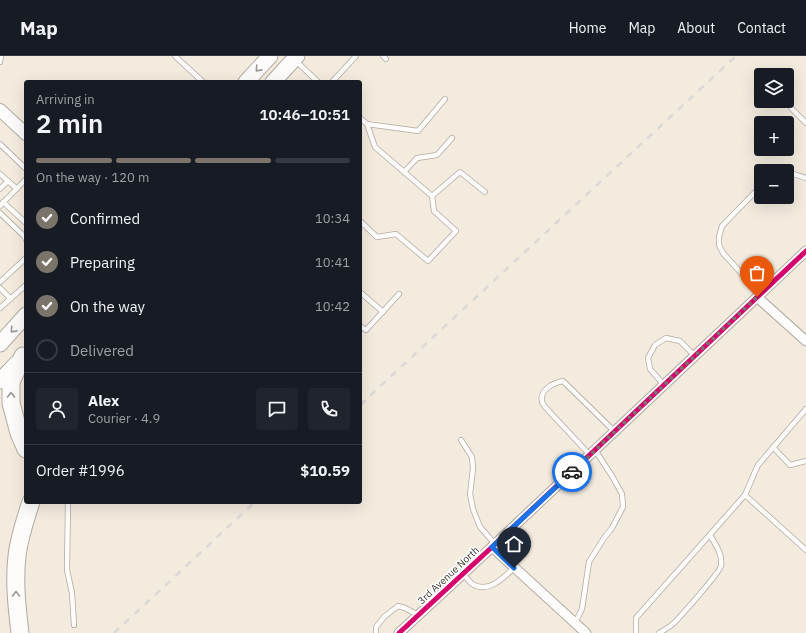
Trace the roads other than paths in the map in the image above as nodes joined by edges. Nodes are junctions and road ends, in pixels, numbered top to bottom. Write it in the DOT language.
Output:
graph roads {
  1 [pos="1,56"];
  2 [pos="175,56"];
  3 [pos="270,56"];
  4 [pos="356,56"];
  5 [pos="295,58"];
  6 [pos="0,62"];
  7 [pos="201,80"];
  8 [pos="248,80"];
  9 [pos="275,80"];
  10 [pos="316,80"];
  11 [pos="334,80"];
  12 [pos="445,99"];
  13 [pos="791,108"];
  14 [pos="0,110"];
  15 [pos="362,120"];
  16 [pos="806,123"];
  17 [pos="367,124"];
  18 [pos="24,132"];
  19 [pos="452,138"];
  20 [pos="0,144"];
  21 [pos="24,167"];
  22 [pos="404,172"];
  23 [pos="794,173"];
  24 [pos="0,174"];
  25 [pos="806,178"];
  26 [pos="8,180"];
  27 [pos="24,181"];
  28 [pos="0,189"];
  29 [pos="17,189"];
  30 [pos="485,192"];
  31 [pos="754,193"];
  32 [pos="432,196"];
  33 [pos="2,204"];
  34 [pos="0,212"];
  35 [pos="24,221"];
  36 [pos="362,222"];
  37 [pos="24,236"];
  38 [pos="806,251"];
  39 [pos="24,260"];
  40 [pos="0,282"];
  41 [pos="24,287"];
  42 [pos="0,288"];
  43 [pos="362,294"];
  44 [pos="399,294"];
  45 [pos="758,296"];
  46 [pos="11,299"];
  47 [pos="0,308"];
  48 [pos="383,312"];
  49 [pos="24,317"];
  50 [pos="362,327"];
  51 [pos="806,341"];
  52 [pos="0,344"];
  53 [pos="24,356"];
  54 [pos="695,356"];
  55 [pos="24,357"];
  56 [pos="0,381"];
  57 [pos="664,385"];
  58 [pos="0,408"];
  59 [pos="806,409"];
  60 [pos="614,432"];
  61 [pos="19,433"];
  62 [pos="461,440"];
  63 [pos="24,444"];
  64 [pos="773,447"];
  65 [pos="592,452"];
  66 [pos="806,461"];
  67 [pos="745,495"];
  68 [pos="30,504"];
  69 [pos="68,504"];
  70 [pos="710,535"];
  71 [pos="493,546"];
  72 [pos="806,550"];
  73 [pos="514,568"];
  74 [pos="463,574"];
  75 [pos="418,615"];
  76 [pos="575,623"];
  77 [pos="74,625"];
  78 [pos="20,633"];
  79 [pos="376,633"];
  80 [pos="399,633"];
  81 [pos="586,633"];
  82 [pos="636,633"];
  83 [pos="659,633"];
  1 -- 6 [label="lane"];
  2 -- 7 [label="lane"];
  3 -- 8 [label="main road, one-way"];
  4 -- 11 [label="lane"];
  5 -- 9 [label="main road"];
  5 -- 10 [label="lane"];
  12 -- 17 [label="lane"];
  13 -- 16 [label="lane"];
  14 -- 18 [label="street"];
  15 -- 17 [label="lane"];
  17 -- 22 [label="lane"];
  19 -- 22 [label="lane"];
  20 -- 21 [label="lane"];
  22 -- 32 [label="lane"];
  23 -- 25 [label="lane"];
  24 -- 26 [label="lane"];
  26 -- 28 [label="lane"];
  26 -- 29 [label="lane"];
  27 -- 29 [label="lane"];
  29 -- 33 [label="lane"];
  30 -- 32 [label="lane"];
  31 -- 45 [label="lane"];
  32 -- 36 [label="lane"];
  33 -- 35 [label="lane"];
  34 -- 37 [label="lane"];
  38 -- 45 [label="street, 3rd Avenue North"];
  39 -- 40 [label="lane"];
  41 -- 46 [label="lane"];
  42 -- 46 [label="lane"];
  43 -- 48 [label="lane"];
  44 -- 48 [label="lane"];
  45 -- 51 [label="street"];
  45 -- 54 [label="street, 3rd Avenue North"];
  46 -- 47 [label="lane"];
  48 -- 50 [label="lane"];
  49 -- 52 [label="main road, one-way"];
  53 -- 56 [label="main road"];
  54 -- 57 [label="street, 3rd Avenue North"];
  54 -- 57 [label="lane"];
  61 -- 55 [label="highway, one-way"];
  57 -- 60 [label="street, 3rd Avenue North"];
  58 -- 61 [label="highway"];
  59 -- 64 [label="lane"];
  60 -- 65 [label="street, 3rd Avenue North"];
  60 -- 65 [label="lane"];
  61 -- 63 [label="highway"];
  62 -- 71 [label="lane"];
  64 -- 66 [label="lane"];
  64 -- 67 [label="lane"];
  65 -- 71 [label="street, 3rd Avenue North"];
  65 -- 76 [label="lane"];
  67 -- 70 [label="lane"];
  67 -- 72 [label="lane"];
  78 -- 68 [label="highway, one-way"];
  69 -- 77 [label="lane"];
  70 -- 82 [label="lane"];
  70 -- 83 [label="lane"];
  71 -- 73 [label="street"];
  71 -- 74 [label="street, 3rd Avenue North"];
  73 -- 74 [label="lane"];
  73 -- 76 [label="street"];
  74 -- 75 [label="street, 3rd Avenue North"];
  75 -- 79 [label="lane"];
  75 -- 80 [label="street, 3rd Avenue North"];
  76 -- 81 [label="street"];
}
